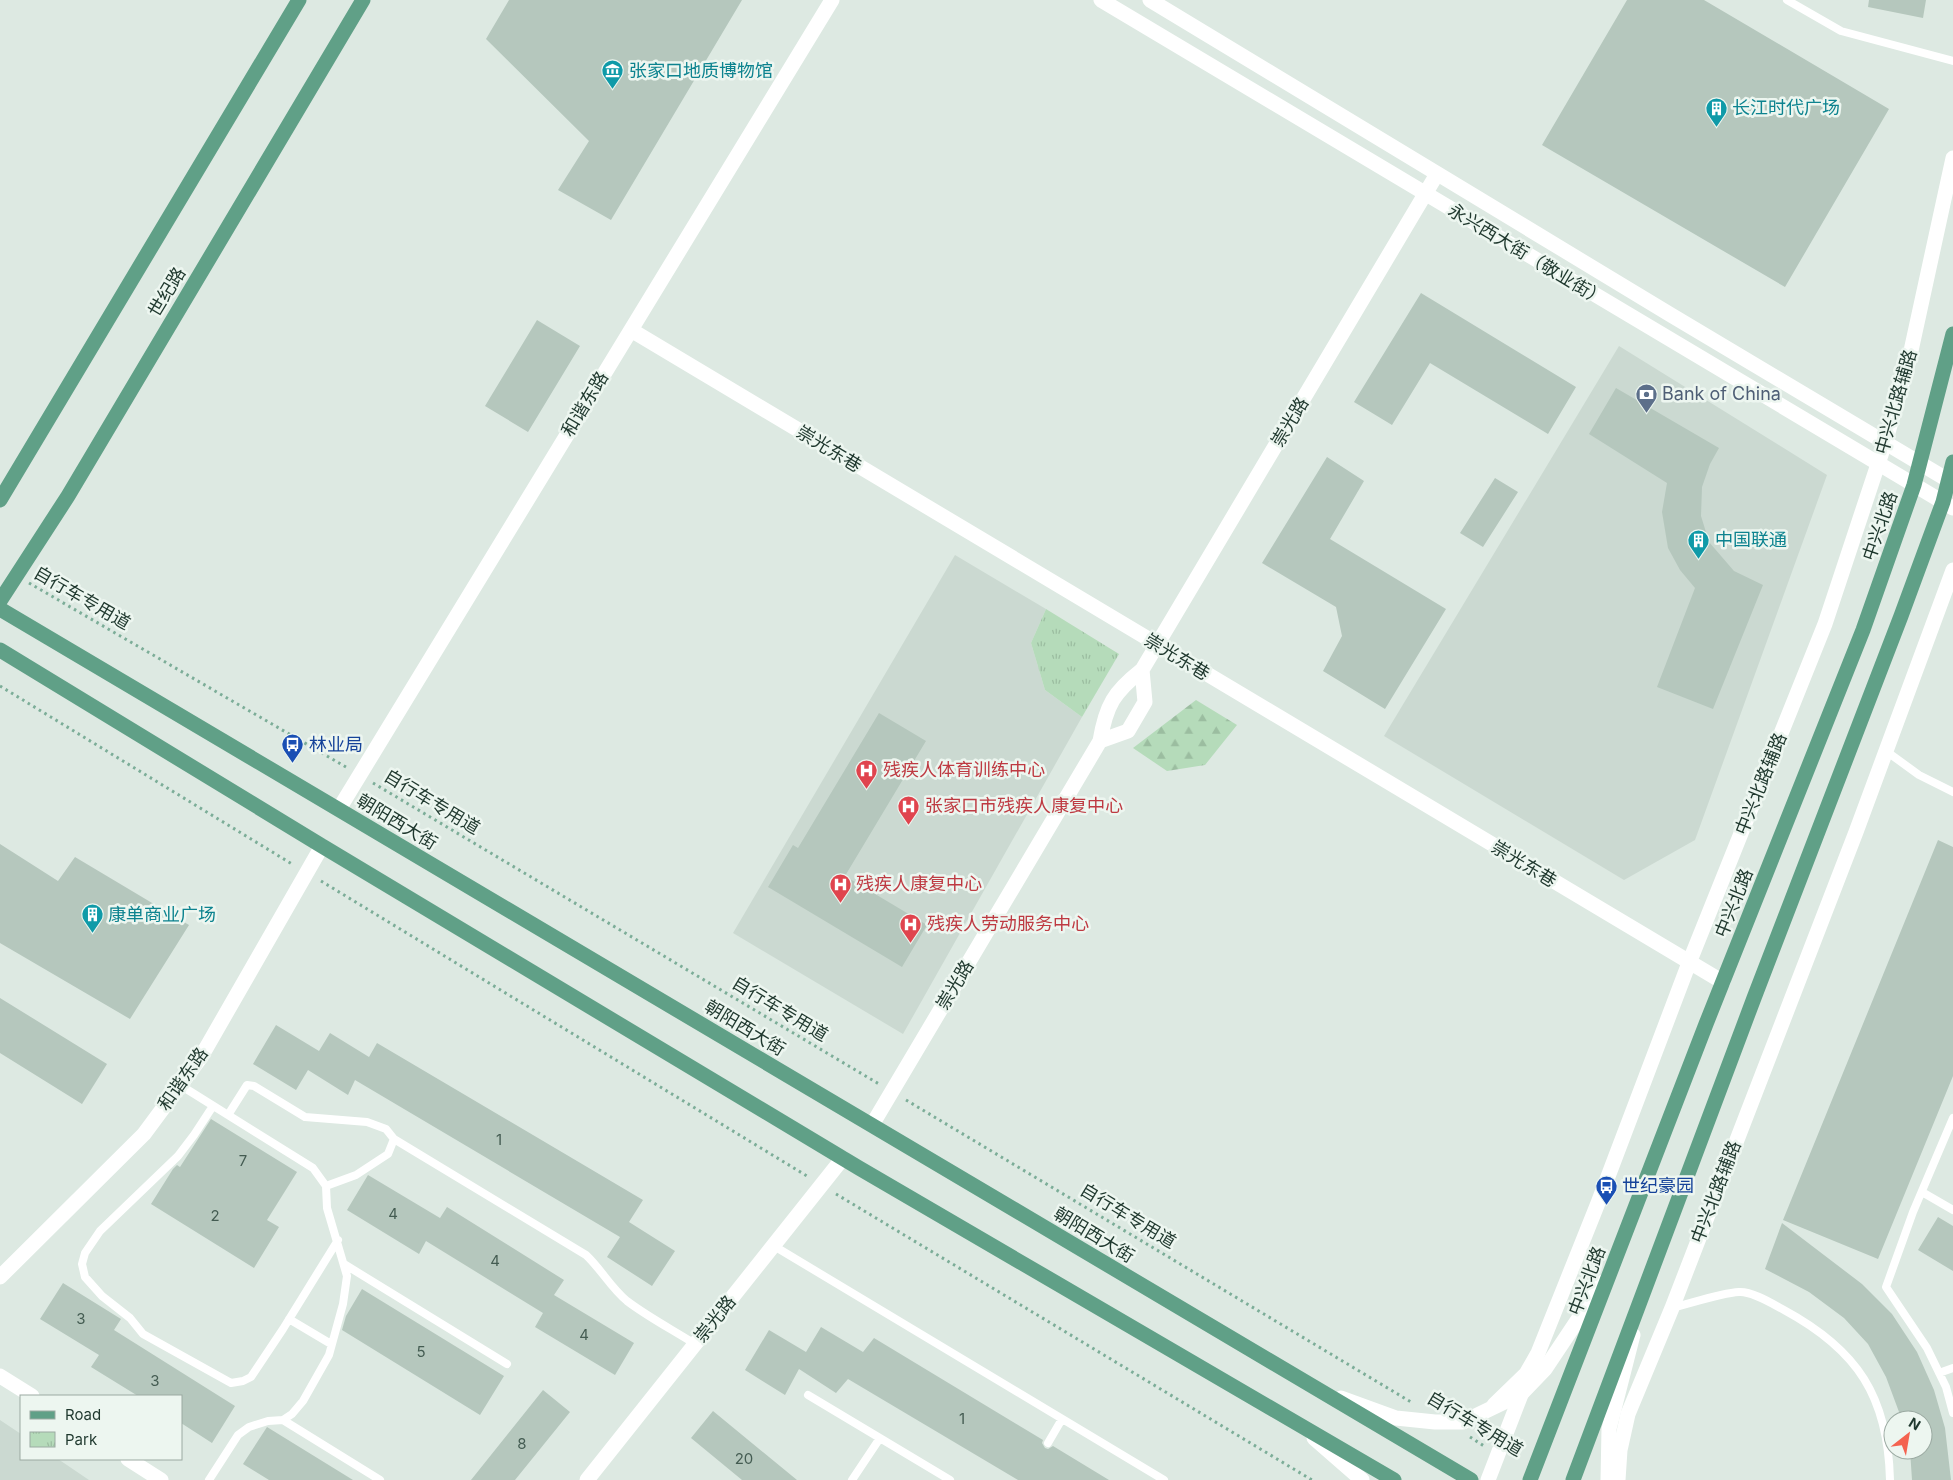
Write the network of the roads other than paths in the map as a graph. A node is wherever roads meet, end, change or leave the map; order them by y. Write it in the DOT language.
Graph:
graph roads {
  1 [pos="299,0"];
  2 [pos="363,0"];
  3 [pos="832,0"];
  4 [pos="1101,0"];
  5 [pos="1150,0"];
  6 [pos="1787,0"];
  7 [pos="1953,61"];
  8 [pos="1953,158"];
  9 [pos="1437,174"];
  10 [pos="1425,194"];
  11 [pos="631,330"];
  12 [pos="1953,334"];
  13 [pos="1886,443"];
  14 [pos="1953,462"];
  15 [pos="1879,464"];
  16 [pos="1920,464"];
  17 [pos="1950,482"];
  18 [pos="1914,485"];
  19 [pos="0,500"];
  20 [pos="1948,505"];
  21 [pos="1953,570"];
  22 [pos="0,601"];
  23 [pos="0,608"];
  24 [pos="1157,645"];
  25 [pos="0,650"];
  26 [pos="1142,670"];
  27 [pos="1100,741"];
  28 [pos="1886,751"];
  29 [pos="1953,792"];
  30 [pos="339,809"];
  31 [pos="322,846"];
  32 [pos="1689,962"];
  33 [pos="1723,982"];
  34 [pos="180,1085"];
  35 [pos="213,1106"];
  36 [pos="228,1115"];
  37 [pos="1953,1118"];
  38 [pos="872,1125"];
  39 [pos="394,1139"];
  40 [pos="843,1158"];
  41 [pos="326,1186"];
  42 [pos="1922,1192"];
  43 [pos="1953,1210"];
  44 [pos="338,1240"];
  45 [pos="774,1246"];
  46 [pos="344,1264"];
  47 [pos="1613,1266"];
  48 [pos="0,1277"];
  49 [pos="1647,1283"];
  50 [pos="1672,1308"];
  51 [pos="289,1319"];
  52 [pos="332,1344"];
  53 [pos="695,1344"];
  54 [pos="1538,1353"];
  55 [pos="507,1364"];
  56 [pos="1953,1368"];
  57 [pos="1939,1373"];
  58 [pos="0,1376"];
  59 [pos="1318,1390"];
  60 [pos="1521,1394"];
  61 [pos="30,1395"];
  62 [pos="808,1395"];
  63 [pos="1490,1409"];
  64 [pos="1953,1413"];
  65 [pos="1062,1419"];
  66 [pos="283,1420"];
  67 [pos="1293,1421"];
  68 [pos="880,1438"];
  69 [pos="1048,1443"];
  70 [pos="130,1460"];
  71 [pos="1609,1478"];
  72 [pos="160,1480"];
  73 [pos="209,1480"];
  74 [pos="380,1480"];
  75 [pos="588,1480"];
  76 [pos="852,1480"];
  77 [pos="950,1480"];
  78 [pos="1164,1480"];
  79 [pos="1362,1480"];
  80 [pos="1394,1480"];
  81 [pos="1471,1480"];
  82 [pos="1488,1480"];
  83 [pos="1530,1480"];
  84 [pos="1573,1480"];
  85 [pos="1890,1480"];
  1 -- 19 [label="main road, 世纪路"];
  2 -- 22 [label="main road, 世纪路"];
  3 -- 11 [label="street, 和谐东路"];
  4 -- 10 [label="street, 永兴西大街（敬业街）"];
  5 -- 9 [label="street, 永兴西大街（敬业街）"];
  6 -- 7 [label="lane"];
  8 -- 13 [label="street, 中兴北路辅路"];
  9 -- 10 [label="street, 崇光路"];
  9 -- 13 [label="street, 永兴西大街（敬业街）"];
  10 -- 15 [label="street, 永兴西大街（敬业街）"];
  10 -- 24 [label="street, 崇光路"];
  11 -- 24 [label="street, 崇光东巷"];
  11 -- 30 [label="street, 和谐东路"];
  12 -- 16 [label="main road, 中兴北路"];
  13 -- 15 [label="street, 中兴北路辅路"];
  13 -- 16 [label="street, 永兴西大街（敬业街）"];
  14 -- 17 [label="main road"];
  15 -- 18 [label="street, 永兴西大街（敬业街）"];
  15 -- 32 [label="street, 中兴北路辅路"];
  16 -- 17 [label="street, 永兴西大街（敬业街）"];
  16 -- 18 [label="main road, 中兴北路"];
  17 -- 20 [label="main road"];
  18 -- 20 [label="street, 永兴西大街（敬业街）"];
  18 -- 33 [label="main road, 中兴北路"];
  20 -- 49 [label="main road"];
  21 -- 28 [label="street, 中兴北路辅路"];
  23 -- 30 [label="main road, 朝阳西大街"];
  24 -- 26 [label="street, 崇光路"];
  24 -- 32 [label="street, 崇光东巷"];
  25 -- 31 [label="main road"];
  26 -- 27 [label="street, 崇光路"];
  26 -- 27 [label="street"];
  27 -- 38 [label="street, 崇光路"];
  28 -- 29 [label="lane"];
  28 -- 50 [label="street, 中兴北路辅路"];
  30 -- 38 [label="main road, 朝阳西大街"];
  31 -- 34 [label="street, 和谐东路"];
  31 -- 40 [label="main road"];
  32 -- 33 [label="street, 崇光东巷"];
  32 -- 54 [label="street, 中兴北路辅路"];
  33 -- 47 [label="main road, 中兴北路"];
  34 -- 35 [label="lane"];
  34 -- 48 [label="street, 和谐东路"];
  35 -- 36 [label="lane"];
  35 -- 51 [label="lane"];
  36 -- 39 [label="lane"];
  36 -- 41 [label="lane"];
  37 -- 42 [label="lane"];
  38 -- 59 [label="main road, 朝阳西大街"];
  39 -- 41 [label="lane"];
  39 -- 53 [label="lane"];
  40 -- 45 [label="street, 崇光路"];
  40 -- 67 [label="main road"];
  41 -- 44 [label="lane"];
  42 -- 43 [label="lane"];
  42 -- 57 [label="lane"];
  44 -- 46 [label="lane"];
  44 -- 51 [label="lane"];
  45 -- 53 [label="street, 崇光路"];
  45 -- 65 [label="lane"];
  46 -- 52 [label="lane"];
  46 -- 55 [label="lane"];
  47 -- 60 [label="street"];
  47 -- 83 [label="main road, 中兴北路"];
  49 -- 71 [label="street"];
  49 -- 84 [label="main road"];
  50 -- 71 [label="street, 中兴北路辅路"];
  50 -- 85 [label="lane"];
  51 -- 52 [label="lane"];
  52 -- 66 [label="lane"];
  53 -- 75 [label="street, 崇光路"];
  54 -- 60 [label="street"];
  54 -- 63 [label="street, 中兴北路辅路"];
  56 -- 57 [label="lane"];
  57 -- 64 [label="lane"];
  58 -- 61 [label="street"];
  59 -- 63 [label="street"];
  59 -- 81 [label="main road, 朝阳西大街"];
  60 -- 63 [label="street"];
  60 -- 82 [label="street"];
  62 -- 68 [label="lane"];
  65 -- 69 [label="lane"];
  65 -- 78 [label="lane"];
  66 -- 73 [label="lane"];
  66 -- 74 [label="lane"];
  67 -- 79 [label="street"];
  67 -- 80 [label="main road"];
  68 -- 76 [label="lane"];
  68 -- 77 [label="lane"];
  70 -- 72 [label="street"];
}
